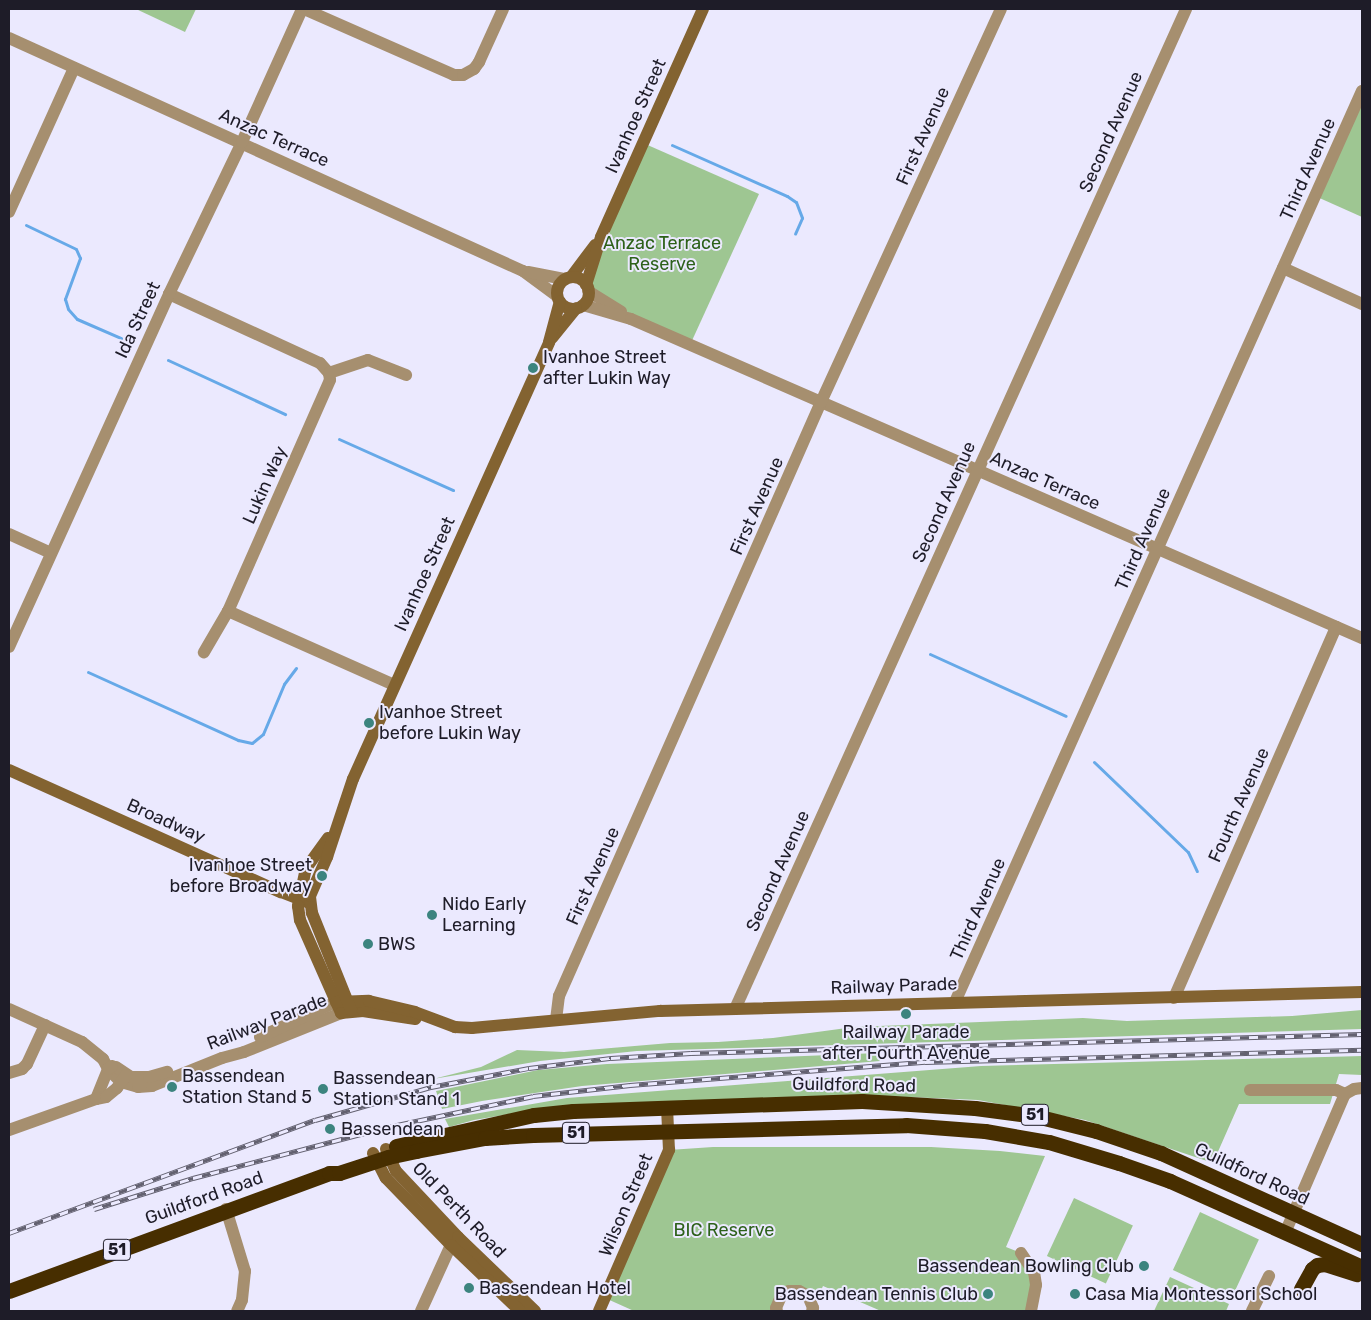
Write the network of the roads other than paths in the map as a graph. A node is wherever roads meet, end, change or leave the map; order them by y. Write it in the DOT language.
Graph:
graph roads {
  1 [pos="303,9"];
  2 [pos="503,9"];
  3 [pos="704,9"];
  4 [pos="1001,9"];
  5 [pos="1186,9"];
  6 [pos="9,38"];
  7 [pos="74,68"];
  8 [pos="1362,91"];
  9 [pos="242,142"];
  10 [pos="9,212"];
  11 [pos="601,237"];
  12 [pos="1283,268"];
  13 [pos="523,272"];
  14 [pos="568,278"];
  15 [pos="587,288"];
  16 [pos="169,294"];
  17 [pos="559,298"];
  18 [pos="1362,304"];
  19 [pos="580,307"];
  20 [pos="631,319"];
  21 [pos="549,342"];
  22 [pos="329,373"];
  23 [pos="406,375"];
  24 [pos="821,402"];
  25 [pos="978,470"];
  26 [pos="9,534"];
  27 [pos="1158,549"];
  28 [pos="51,553"];
  29 [pos="228,611"];
  30 [pos="1336,627"];
  31 [pos="1362,638"];
  32 [pos="9,647"];
  33 [pos="204,652"];
  34 [pos="394,685"];
  35 [pos="9,770"];
  36 [pos="304,901"];
  37 [pos="1362,992"];
  38 [pos="1174,998"];
  39 [pos="955,1002"];
  40 [pos="344,1006"];
  41 [pos="9,1009"];
  42 [pos="735,1009"];
  43 [pos="556,1020"];
  44 [pos="45,1025"];
  45 [pos="108,1064"];
  46 [pos="9,1073"];
  47 [pos="123,1078"];
  48 [pos="1362,1088"];
  49 [pos="1250,1090"];
  50 [pos="1345,1094"];
  51 [pos="96,1099"];
  52 [pos="668,1108"];
  53 [pos="9,1130"];
  54 [pos="668,1130"];
  55 [pos="381,1155"];
  56 [pos="226,1209"];
  57 [pos="1293,1214"];
  58 [pos="1285,1233"];
  59 [pos="455,1241"];
  60 [pos="1362,1244"];
  61 [pos="1020,1253"];
  62 [pos="1362,1267"];
  63 [pos="1269,1276"];
  64 [pos="1362,1277"];
  65 [pos="1301,1290"];
  66 [pos="9,1291"];
  67 [pos="237,1311"];
  68 [pos="421,1311"];
  69 [pos="520,1311"];
  70 [pos="535,1311"];
  71 [pos="599,1311"];
  72 [pos="777,1311"];
  73 [pos="812,1311"];
  74 [pos="1031,1311"];
  75 [pos="1252,1311"];
  1 -- 2 [label="street"];
  1 -- 9 [label="street, Ida Street"];
  3 -- 11 [label="street, Ivanhoe Street"];
  4 -- 24 [label="street, First Avenue"];
  5 -- 25 [label="street, Second Avenue"];
  6 -- 7 [label="street, Anzac Terrace"];
  7 -- 9 [label="street, Anzac Terrace"];
  7 -- 10 [label="street"];
  8 -- 12 [label="street, Third Avenue"];
  9 -- 13 [label="street, Anzac Terrace"];
  9 -- 16 [label="street, Ida Street"];
  11 -- 14 [label="street, Ivanhoe Street"];
  11 -- 15 [label="street, Ivanhoe Street"];
  12 -- 18 [label="street"];
  12 -- 27 [label="street, Third Avenue"];
  13 -- 14 [label="street, Anzac Terrace"];
  13 -- 17 [label="street, Anzac Terrace"];
  14 -- 15 [label="street"];
  14 -- 17 [label="street"];
  15 -- 19 [label="street"];
  15 -- 20 [label="street, Anzac Terrace"];
  16 -- 22 [label="street"];
  16 -- 28 [label="street, Ida Street"];
  17 -- 19 [label="street"];
  17 -- 21 [label="street, Ivanhoe Street"];
  19 -- 20 [label="street, Anzac Terrace"];
  19 -- 21 [label="street, Ivanhoe Street"];
  20 -- 24 [label="street, Anzac Terrace"];
  21 -- 34 [label="street, Ivanhoe Street"];
  22 -- 23 [label="street"];
  22 -- 29 [label="street, Lukin Way"];
  24 -- 25 [label="street, Anzac Terrace"];
  24 -- 43 [label="street, First Avenue"];
  25 -- 27 [label="street, Anzac Terrace"];
  25 -- 42 [label="street, Second Avenue"];
  26 -- 28 [label="street"];
  27 -- 30 [label="street, Anzac Terrace"];
  27 -- 39 [label="street, Third Avenue"];
  28 -- 32 [label="street, Ida Street"];
  29 -- 33 [label="street, Lukin Way"];
  29 -- 34 [label="street"];
  30 -- 31 [label="street, Anzac Terrace"];
  30 -- 38 [label="street, Fourth Avenue"];
  34 -- 36 [label="street, Ivanhoe Street"];
  35 -- 36 [label="street, Broadway"];
  36 -- 40 [label="street, Ivanhoe Street"];
  37 -- 38 [label="street, Railway Parade"];
  38 -- 39 [label="street, Railway Parade"];
  39 -- 42 [label="street, Railway Parade"];
  40 -- 43 [label="street, Railway Parade"];
  40 -- 47 [label="street, Railway Parade"];
  41 -- 44 [label="street"];
  42 -- 43 [label="street, Railway Parade"];
  44 -- 45 [label="street"];
  44 -- 46 [label="street"];
  45 -- 47 [label="street"];
  45 -- 51 [label="street"];
  47 -- 51 [label="street"];
  48 -- 50 [label="street"];
  49 -- 50 [label="street"];
  50 -- 57 [label="street"];
  51 -- 53 [label="street"];
  52 -- 54 [label="street, Wilson Street"];
  52 -- 55 [label="highway, Guildford Road / 51"];
  52 -- 57 [label="highway, Guildford Road / 51"];
  54 -- 55 [label="highway, Guildford Road / 51"];
  54 -- 58 [label="highway, Guildford Road / 51"];
  54 -- 71 [label="street, Wilson Street"];
  55 -- 56 [label="highway, Guildford Road / 51"];
  55 -- 59 [label="street, Old Perth Road"];
  56 -- 66 [label="highway, Guildford Road / 51"];
  56 -- 67 [label="street"];
  57 -- 58 [label="street"];
  57 -- 60 [label="highway, Guildford Road / 51"];
  58 -- 62 [label="highway, Guildford Road / 51"];
  59 -- 68 [label="street"];
  59 -- 69 [label="street, Old Perth Road"];
  59 -- 70 [label="street, Old Perth Road"];
  61 -- 74 [label="street"];
  63 -- 75 [label="street"];
  64 -- 65 [label="highway"];
  72 -- 73 [label="street"];
}
